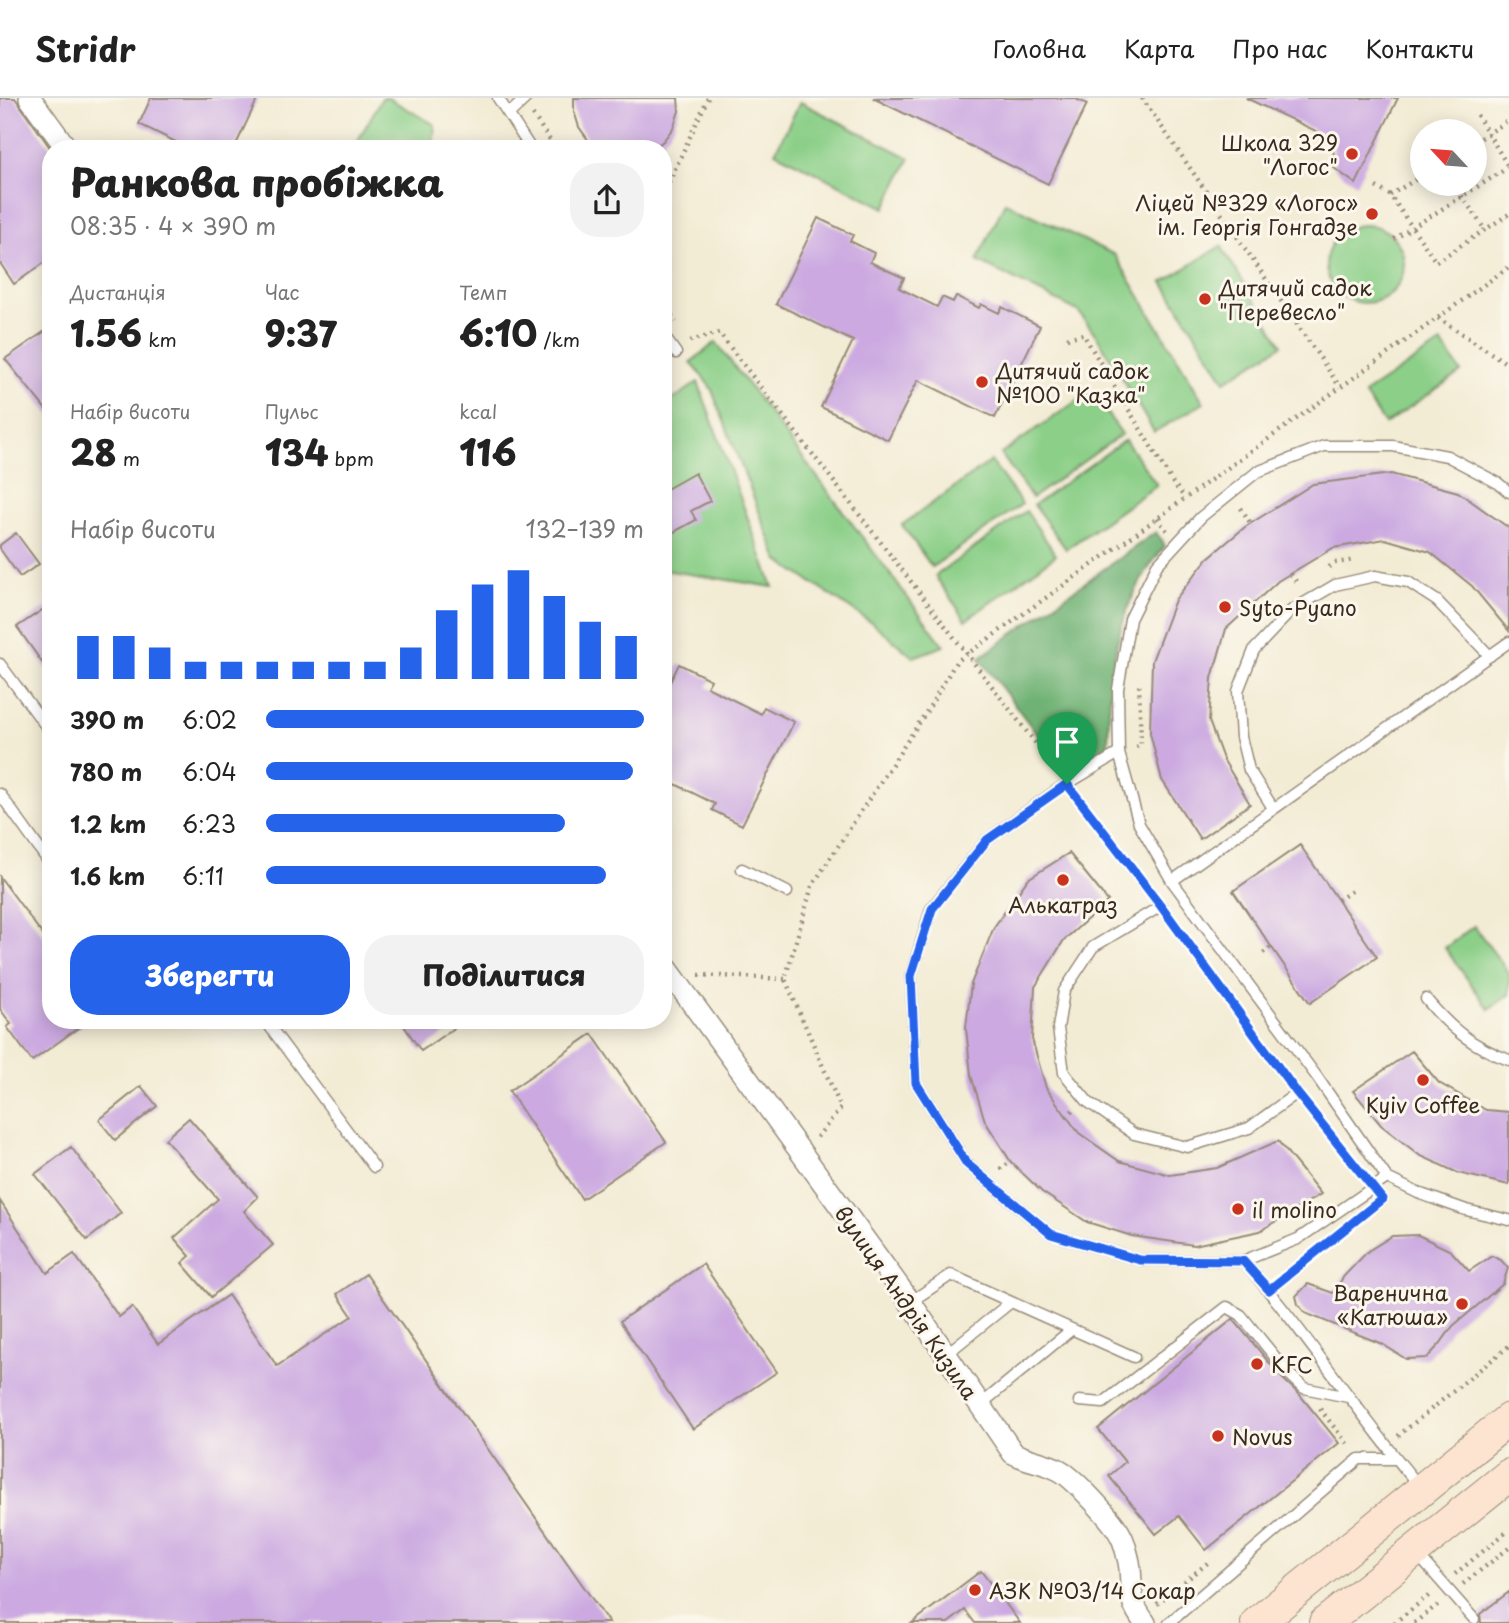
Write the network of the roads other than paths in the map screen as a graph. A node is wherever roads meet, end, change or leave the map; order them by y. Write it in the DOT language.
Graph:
graph roads {
  1 [pos="30,98"];
  2 [pos="498,98"];
  3 [pos="525,99"];
  4 [pos="509,114"];
  5 [pos="60,140"];
  6 [pos="525,140"];
  7 [pos="672,346"];
  8 [pos="677,352"];
  9 [pos="1509,492"];
  10 [pos="1509,642"];
  11 [pos="1490,656"];
  12 [pos="0,664"];
  13 [pos="42,721"];
  14 [pos="1119,753"];
  15 [pos="0,794"];
  16 [pos="1273,808"];
  17 [pos="42,852"];
  18 [pos="742,869"];
  19 [pos="1172,881"];
  20 [pos="787,892"];
  21 [pos="1161,906"];
  22 [pos="672,975"];
  23 [pos="1426,999"];
  24 [pos="272,1029"];
  25 [pos="1509,1060"];
  26 [pos="1297,1093"];
  27 [pos="374,1167"];
  28 [pos="1387,1178"];
  29 [pos="1509,1220"];
  30 [pos="1243,1261"];
  31 [pos="910,1302"];
  32 [pos="1011,1302"];
  33 [pos="1071,1330"];
  34 [pos="945,1355"];
  35 [pos="1134,1357"];
  36 [pos="1348,1397"];
  37 [pos="1079,1401"];
  38 [pos="979,1406"];
  39 [pos="1509,1419"];
  40 [pos="1396,1459"];
  41 [pos="1509,1475"];
  42 [pos="1422,1489"];
  43 [pos="1414,1550"];
  44 [pos="1474,1619"];
  45 [pos="1145,1623"];
  46 [pos="1169,1623"];
  47 [pos="1257,1623"];
  48 [pos="1325,1623"];
  1 -- 5 [label="street"];
  2 -- 4 [label="lane"];
  3 -- 4 [label="lane"];
  4 -- 6 [label="lane"];
  7 -- 8 [label="lane"];
  9 -- 14 [label="lane"];
  10 -- 11 [label="lane"];
  11 -- 16 [label="lane"];
  11 -- 16 [label="lane"];
  12 -- 13 [label="lane"];
  14 -- 19 [label="lane"];
  14 -- 30 [label="lane"];
  15 -- 17 [label="lane"];
  16 -- 19 [label="lane"];
  18 -- 20 [label="lane"];
  19 -- 28 [label="lane"];
  21 -- 26 [label="lane"];
  22 -- 31 [label="street, вулиця Андрія Кизила"];
  23 -- 25 [label="lane"];
  24 -- 27 [label="lane"];
  28 -- 29 [label="lane"];
  28 -- 30 [label="lane"];
  30 -- 36 [label="lane"];
  31 -- 32 [label="lane"];
  31 -- 34 [label="street, вулиця Андрія Кизила"];
  32 -- 33 [label="lane"];
  32 -- 34 [label="lane"];
  33 -- 35 [label="lane"];
  33 -- 38 [label="lane"];
  34 -- 38 [label="street, вулиця Андрія Кизила"];
  36 -- 37 [label="lane"];
  36 -- 40 [label="lane"];
  38 -- 45 [label="street, вулиця Андрія Кизила"];
  39 -- 42 [label="main road"];
  40 -- 42 [label="lane"];
  40 -- 46 [label="lane"];
  41 -- 43 [label="main road"];
  42 -- 47 [label="main road"];
  43 -- 44 [label="lane"];
  43 -- 48 [label="main road"];
}
